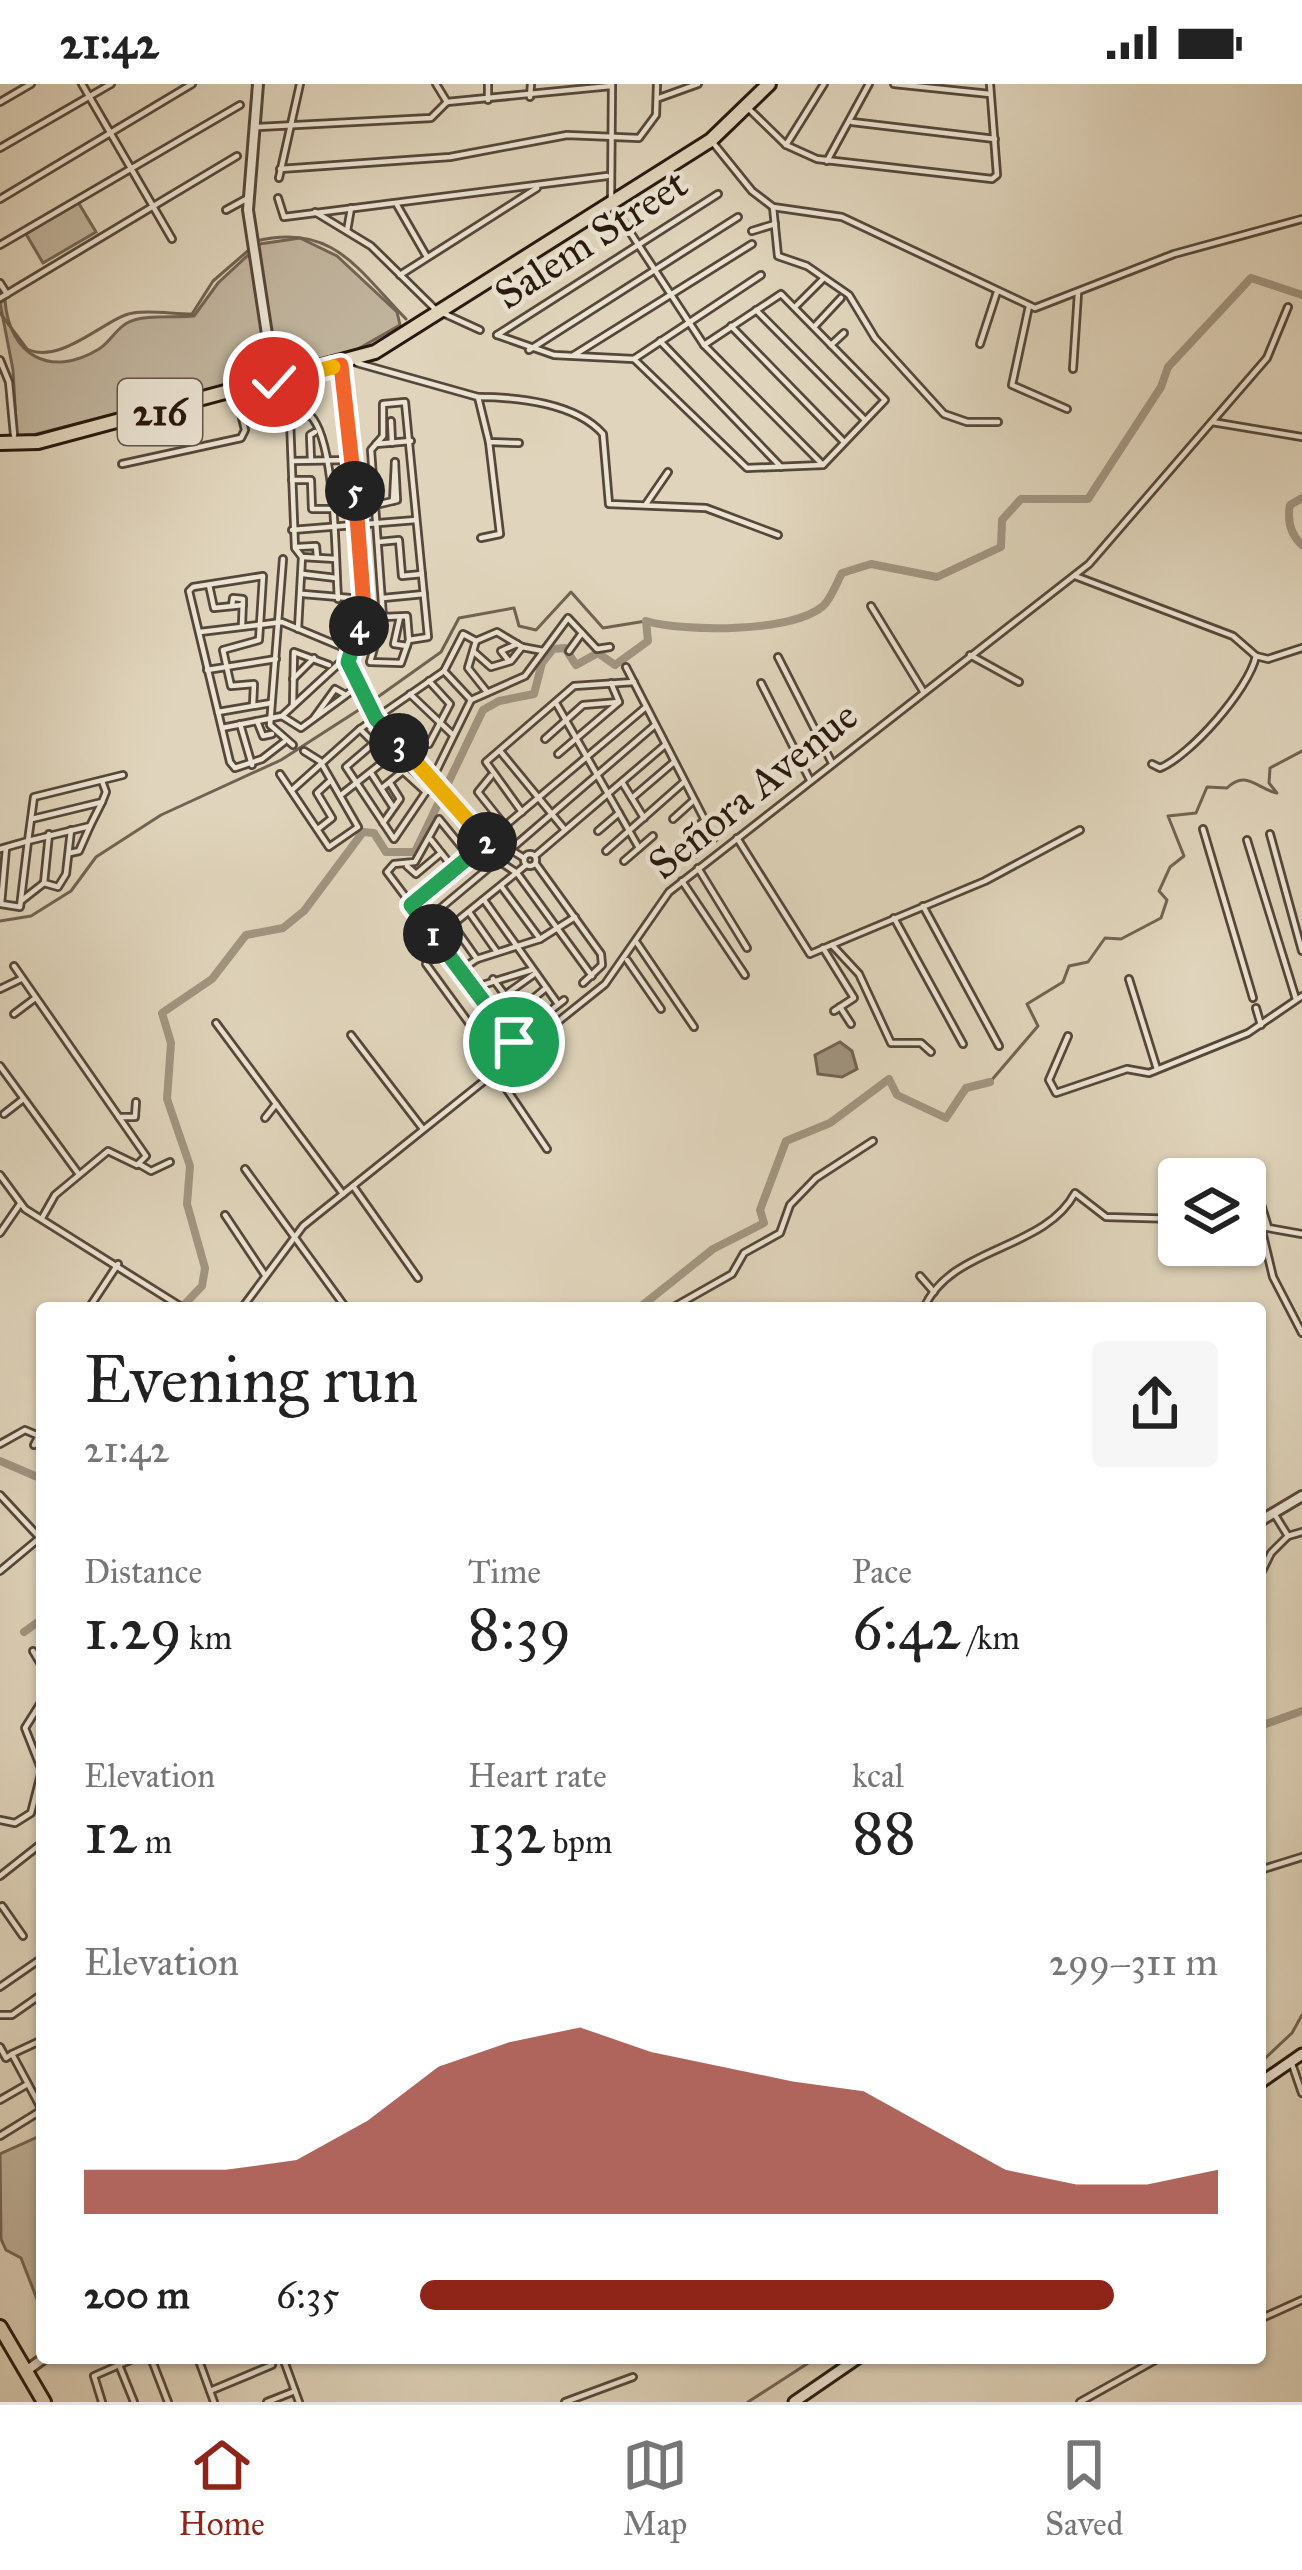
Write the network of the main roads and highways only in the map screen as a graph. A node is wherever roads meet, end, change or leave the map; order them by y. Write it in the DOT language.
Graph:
graph roads {
  1 [pos="769,84"];
  2 [pos="9,441"];
  3 [pos="1302,2054"];
  4 [pos="1266,2079"];
  5 [pos="0,2327"];
  6 [pos="849,2364"];
  7 [pos="44,2402"];
  8 [pos="794,2402"];
  1 -- 2 [label="main road, 216"];
  3 -- 4 [label="main road"];
  5 -- 7 [label="main road"];
  6 -- 8 [label="main road"];
}
